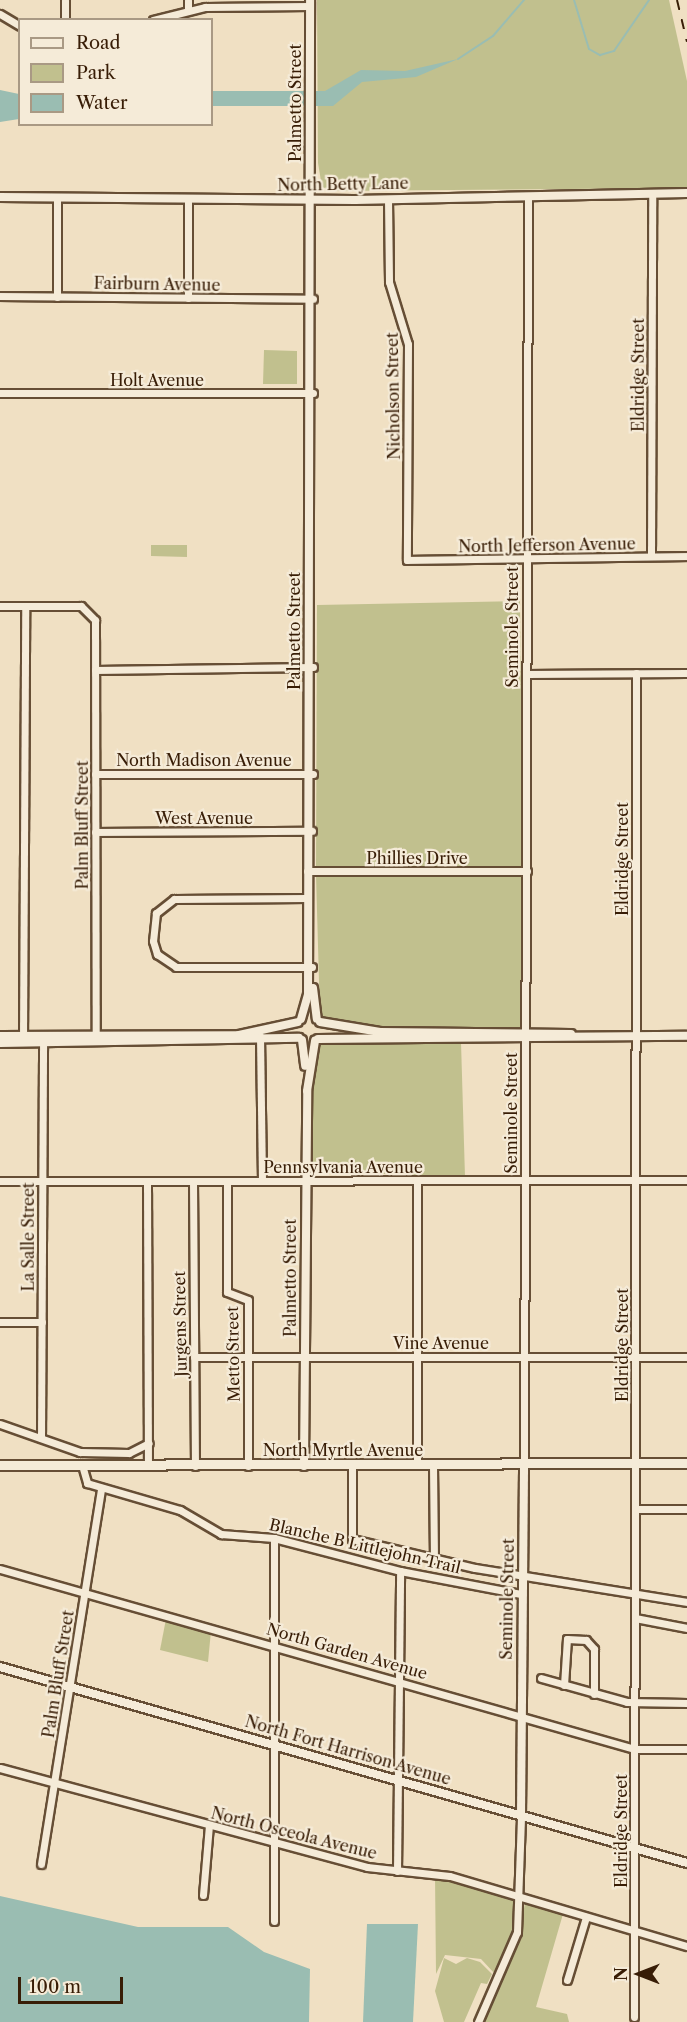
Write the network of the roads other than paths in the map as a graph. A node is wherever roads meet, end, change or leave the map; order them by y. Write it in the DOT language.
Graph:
graph roads {
  1 [pos="65,0"];
  2 [pos="188,0"];
  3 [pos="310,3"];
  4 [pos="188,10"];
  5 [pos="0,14"];
  6 [pos="65,18"];
  7 [pos="160,18"];
  8 [pos="18,25"];
  9 [pos="652,193"];
  10 [pos="687,193"];
  11 [pos="528,196"];
  12 [pos="0,197"];
  13 [pos="57,198"];
  14 [pos="388,199"];
  15 [pos="189,200"];
  16 [pos="311,200"];
  17 [pos="0,296"];
  18 [pos="57,297"];
  19 [pos="188,298"];
  20 [pos="311,299"];
  21 [pos="0,393"];
  22 [pos="311,394"];
  23 [pos="651,556"];
  24 [pos="687,556"];
  25 [pos="528,559"];
  26 [pos="407,560"];
  27 [pos="0,606"];
  28 [pos="25,606"];
  29 [pos="311,667"];
  30 [pos="95,670"];
  31 [pos="636,673"];
  32 [pos="687,673"];
  33 [pos="527,674"];
  34 [pos="95,774"];
  35 [pos="310,774"];
  36 [pos="310,831"];
  37 [pos="95,832"];
  38 [pos="310,871"];
  39 [pos="527,871"];
  40 [pos="307,898"];
  41 [pos="310,966"];
  42 [pos="300,1020"];
  43 [pos="318,1021"];
  44 [pos="526,1035"];
  45 [pos="0,1036"];
  46 [pos="260,1036"];
  47 [pos="635,1036"];
  48 [pos="687,1036"];
  49 [pos="43,1039"];
  50 [pos="96,1039"];
  51 [pos="300,1039"];
  52 [pos="23,1040"];
  53 [pos="317,1040"];
  54 [pos="0,1042"];
  55 [pos="307,1091"];
  56 [pos="262,1180"];
  57 [pos="417,1180"];
  58 [pos="526,1180"];
  59 [pos="636,1180"];
  60 [pos="687,1180"];
  61 [pos="0,1181"];
  62 [pos="42,1181"];
  63 [pos="193,1181"];
  64 [pos="227,1181"];
  65 [pos="306,1181"];
  66 [pos="147,1182"];
  67 [pos="0,1322"];
  68 [pos="42,1322"];
  69 [pos="194,1357"];
  70 [pos="248,1357"];
  71 [pos="305,1357"];
  72 [pos="416,1357"];
  73 [pos="526,1357"];
  74 [pos="636,1357"];
  75 [pos="687,1357"];
  76 [pos="0,1424"];
  77 [pos="41,1438"];
  78 [pos="149,1443"];
  79 [pos="687,1463"];
  80 [pos="524,1464"];
  81 [pos="635,1464"];
  82 [pos="0,1465"];
  83 [pos="82,1465"];
  84 [pos="148,1465"];
  85 [pos="352,1465"];
  86 [pos="417,1465"];
  87 [pos="433,1465"];
  88 [pos="195,1466"];
  89 [pos="248,1466"];
  90 [pos="304,1466"];
  91 [pos="101,1488"];
  92 [pos="636,1509"];
  93 [pos="687,1509"];
  94 [pos="274,1538"];
  95 [pos="434,1559"];
  96 [pos="0,1569"];
  97 [pos="400,1571"];
  98 [pos="522,1575"];
  99 [pos="84,1593"];
  100 [pos="635,1593"];
  101 [pos="522,1594"];
  102 [pos="687,1602"];
  103 [pos="635,1617"];
  104 [pos="687,1628"];
  105 [pos="274,1645"];
  106 [pos="0,1666"];
  107 [pos="541,1678"];
  108 [pos="399,1679"];
  109 [pos="564,1685"];
  110 [pos="69,1686"];
  111 [pos="594,1694"];
  112 [pos="635,1703"];
  113 [pos="687,1703"];
  114 [pos="520,1716"];
  115 [pos="275,1745"];
  116 [pos="635,1749"];
  117 [pos="687,1749"];
  118 [pos="0,1768"];
  119 [pos="398,1780"];
  120 [pos="54,1783"];
  121 [pos="521,1815"];
  122 [pos="209,1825"];
  123 [pos="274,1844"];
  124 [pos="635,1848"];
  125 [pos="687,1863"];
  126 [pos="41,1864"];
  127 [pos="397,1870"];
  128 [pos="202,1895"];
  129 [pos="522,1898"];
  130 [pos="586,1917"];
  131 [pos="274,1921"];
  132 [pos="634,1931"];
  133 [pos="687,1946"];
  134 [pos="567,1980"];
  135 [pos="634,2018"];
  136 [pos="478,2022"];
  1 -- 6 [label="street"];
  2 -- 4 [label="street"];
  3 -- 4 [label="street"];
  3 -- 16 [label="street, Palmetto Street"];
  4 -- 7 [label="street"];
  5 -- 8 [label="street"];
  9 -- 10 [label="street, North Betty Lane"];
  9 -- 11 [label="street, North Betty Lane"];
  9 -- 23 [label="street, Eldridge Street"];
  11 -- 14 [label="street, North Betty Lane"];
  11 -- 25 [label="street, Seminole Street"];
  12 -- 13 [label="street, North Betty Lane"];
  13 -- 15 [label="street, North Betty Lane"];
  13 -- 18 [label="street"];
  14 -- 16 [label="street, North Betty Lane"];
  14 -- 26 [label="street, Nicholson Street"];
  15 -- 16 [label="street, North Betty Lane"];
  15 -- 19 [label="street"];
  16 -- 20 [label="street, Palmetto Street"];
  17 -- 18 [label="street, Fairburn Avenue"];
  18 -- 19 [label="street, Fairburn Avenue"];
  19 -- 20 [label="street, Fairburn Avenue"];
  20 -- 22 [label="street, Palmetto Street"];
  21 -- 22 [label="street, Holt Avenue"];
  22 -- 29 [label="street, Palmetto Street"];
  23 -- 24 [label="street, North Jefferson Avenue"];
  23 -- 25 [label="street, North Jefferson Avenue"];
  25 -- 26 [label="street, North Jefferson Avenue"];
  25 -- 33 [label="street, Seminole Street"];
  27 -- 28 [label="street"];
  28 -- 30 [label="street, Palm Bluff Street"];
  28 -- 52 [label="street"];
  29 -- 30 [label="street"];
  29 -- 35 [label="street, Palmetto Street"];
  30 -- 34 [label="street, Palm Bluff Street"];
  31 -- 32 [label="street"];
  31 -- 33 [label="street"];
  31 -- 47 [label="street, Eldridge Street"];
  33 -- 39 [label="street, Seminole Street"];
  34 -- 35 [label="street, North Madison Avenue"];
  34 -- 37 [label="street, Palm Bluff Street"];
  35 -- 36 [label="street, Palmetto Street"];
  36 -- 37 [label="street, West Avenue"];
  36 -- 38 [label="street, Palmetto Street"];
  37 -- 50 [label="street, Palm Bluff Street"];
  38 -- 39 [label="street, Phillies Drive"];
  38 -- 40 [label="street, Palmetto Street"];
  38 -- 41 [label="street, Palmetto Street"];
  39 -- 44 [label="street, Seminole Street"];
  40 -- 41 [label="street, Palmetto Street"];
  40 -- 41 [label="street"];
  41 -- 42 [label="street, Palmetto Street"];
  41 -- 43 [label="street, Palmetto Street"];
  42 -- 43 [label="street"];
  42 -- 46 [label="street"];
  42 -- 51 [label="street, Palmetto Street"];
  43 -- 44 [label="street"];
  43 -- 53 [label="street, Palmetto Street"];
  44 -- 47 [label="street"];
  44 -- 53 [label="street"];
  44 -- 58 [label="street, Seminole Street"];
  45 -- 52 [label="street"];
  46 -- 50 [label="street"];
  46 -- 51 [label="street"];
  46 -- 56 [label="street"];
  47 -- 48 [label="street"];
  47 -- 59 [label="street, Eldridge Street"];
  49 -- 50 [label="street"];
  49 -- 52 [label="street"];
  49 -- 62 [label="street, La Salle Street"];
  51 -- 53 [label="street"];
  51 -- 55 [label="street, Palmetto Street"];
  52 -- 54 [label="street"];
  53 -- 55 [label="street, Palmetto Street"];
  55 -- 65 [label="street, Palmetto Street"];
  56 -- 64 [label="street, Pennsylvania Avenue"];
  56 -- 65 [label="street, Pennsylvania Avenue"];
  57 -- 58 [label="street, Pennsylvania Avenue"];
  57 -- 65 [label="street, Pennsylvania Avenue"];
  57 -- 72 [label="street"];
  58 -- 59 [label="street, Pennsylvania Avenue"];
  58 -- 73 [label="street, Seminole Street"];
  59 -- 60 [label="street, Pennsylvania Avenue"];
  59 -- 74 [label="street, Eldridge Street"];
  61 -- 62 [label="street, Pennsylvania Avenue"];
  62 -- 66 [label="street, Pennsylvania Avenue"];
  62 -- 68 [label="street, La Salle Street"];
  63 -- 64 [label="street, Pennsylvania Avenue"];
  63 -- 66 [label="street, Pennsylvania Avenue"];
  63 -- 69 [label="street, Jurgens Street"];
  64 -- 70 [label="street, Metto Street"];
  65 -- 71 [label="street, Palmetto Street"];
  66 -- 78 [label="street"];
  67 -- 68 [label="street"];
  68 -- 77 [label="street, La Salle Street"];
  69 -- 70 [label="street, Vine Avenue"];
  69 -- 88 [label="street, Jurgens Street"];
  70 -- 71 [label="street, Vine Avenue"];
  70 -- 89 [label="street, Metto Street"];
  71 -- 72 [label="street, Vine Avenue"];
  71 -- 90 [label="street, Palmetto Street"];
  72 -- 73 [label="street, Vine Avenue"];
  72 -- 86 [label="street"];
  73 -- 74 [label="street, Vine Avenue"];
  73 -- 80 [label="street, Seminole Street"];
  74 -- 75 [label="street, Vine Avenue"];
  74 -- 81 [label="street, Eldridge Street"];
  76 -- 77 [label="street"];
  77 -- 78 [label="street"];
  78 -- 84 [label="street"];
  79 -- 81 [label="main road, North Myrtle Avenue"];
  80 -- 81 [label="main road, North Myrtle Avenue"];
  80 -- 87 [label="main road, North Myrtle Avenue"];
  80 -- 98 [label="street, Seminole Street"];
  81 -- 92 [label="street, Eldridge Street"];
  82 -- 83 [label="main road, North Myrtle Avenue"];
  83 -- 84 [label="main road, North Myrtle Avenue"];
  83 -- 91 [label="street, Blanche B Littlejohn Trail"];
  84 -- 88 [label="main road, North Myrtle Avenue"];
  85 -- 86 [label="main road, North Myrtle Avenue"];
  85 -- 90 [label="main road, North Myrtle Avenue"];
  85 -- 95 [label="street, Blanche B Littlejohn Trail"];
  86 -- 87 [label="main road, North Myrtle Avenue"];
  87 -- 95 [label="street"];
  88 -- 89 [label="main road, North Myrtle Avenue"];
  89 -- 90 [label="main road, North Myrtle Avenue"];
  91 -- 94 [label="street, Blanche B Littlejohn Trail"];
  91 -- 99 [label="street, Palm Bluff Street"];
  92 -- 93 [label="street"];
  92 -- 100 [label="street, Eldridge Street"];
  94 -- 97 [label="street, Blanche B Littlejohn Trail"];
  94 -- 105 [label="street"];
  95 -- 98 [label="street, Blanche B Littlejohn Trail"];
  96 -- 99 [label="street, North Garden Avenue"];
  97 -- 101 [label="street, Blanche B Littlejohn Trail"];
  97 -- 108 [label="street"];
  98 -- 100 [label="street, Blanche B Littlejohn Trail"];
  98 -- 101 [label="street, Seminole Street"];
  99 -- 105 [label="street, North Garden Avenue"];
  99 -- 110 [label="street, Palm Bluff Street"];
  100 -- 102 [label="street, Blanche B Littlejohn Trail"];
  100 -- 103 [label="street, Eldridge Street"];
  101 -- 114 [label="street, Seminole Street"];
  103 -- 104 [label="street"];
  103 -- 112 [label="street, Eldridge Street"];
  105 -- 108 [label="street, North Garden Avenue"];
  105 -- 115 [label="street"];
  106 -- 110 [label="street, North Fort Harrison Avenue"];
  107 -- 109 [label="street"];
  108 -- 114 [label="street, North Garden Avenue"];
  108 -- 119 [label="street"];
  109 -- 111 [label="street"];
  109 -- 111 [label="street"];
  110 -- 115 [label="street, North Fort Harrison Avenue"];
  110 -- 120 [label="street, Palm Bluff Street"];
  111 -- 112 [label="street"];
  112 -- 113 [label="street"];
  112 -- 116 [label="street, Eldridge Street"];
  114 -- 116 [label="street, North Garden Avenue"];
  114 -- 121 [label="street, Seminole Street"];
  115 -- 119 [label="street, North Fort Harrison Avenue"];
  115 -- 123 [label="street"];
  116 -- 117 [label="street, North Garden Avenue"];
  116 -- 124 [label="street, Eldridge Street"];
  118 -- 120 [label="street, North Osceola Avenue"];
  119 -- 121 [label="street, North Fort Harrison Avenue"];
  119 -- 127 [label="street"];
  120 -- 122 [label="street, North Osceola Avenue"];
  120 -- 126 [label="street, Palm Bluff Street"];
  121 -- 124 [label="street, North Fort Harrison Avenue"];
  121 -- 129 [label="street, Seminole Street"];
  122 -- 123 [label="street, North Osceola Avenue"];
  122 -- 128 [label="street"];
  123 -- 127 [label="street, North Osceola Avenue"];
  123 -- 131 [label="street"];
  124 -- 125 [label="street, North Fort Harrison Avenue"];
  124 -- 132 [label="street, Eldridge Street"];
  127 -- 129 [label="street, North Osceola Avenue"];
  129 -- 130 [label="street, North Osceola Avenue"];
  129 -- 136 [label="street, Seminole Street"];
  130 -- 132 [label="street, North Osceola Avenue"];
  130 -- 134 [label="street"];
  132 -- 133 [label="street, North Osceola Avenue"];
  132 -- 135 [label="street, Eldridge Street"];
}
